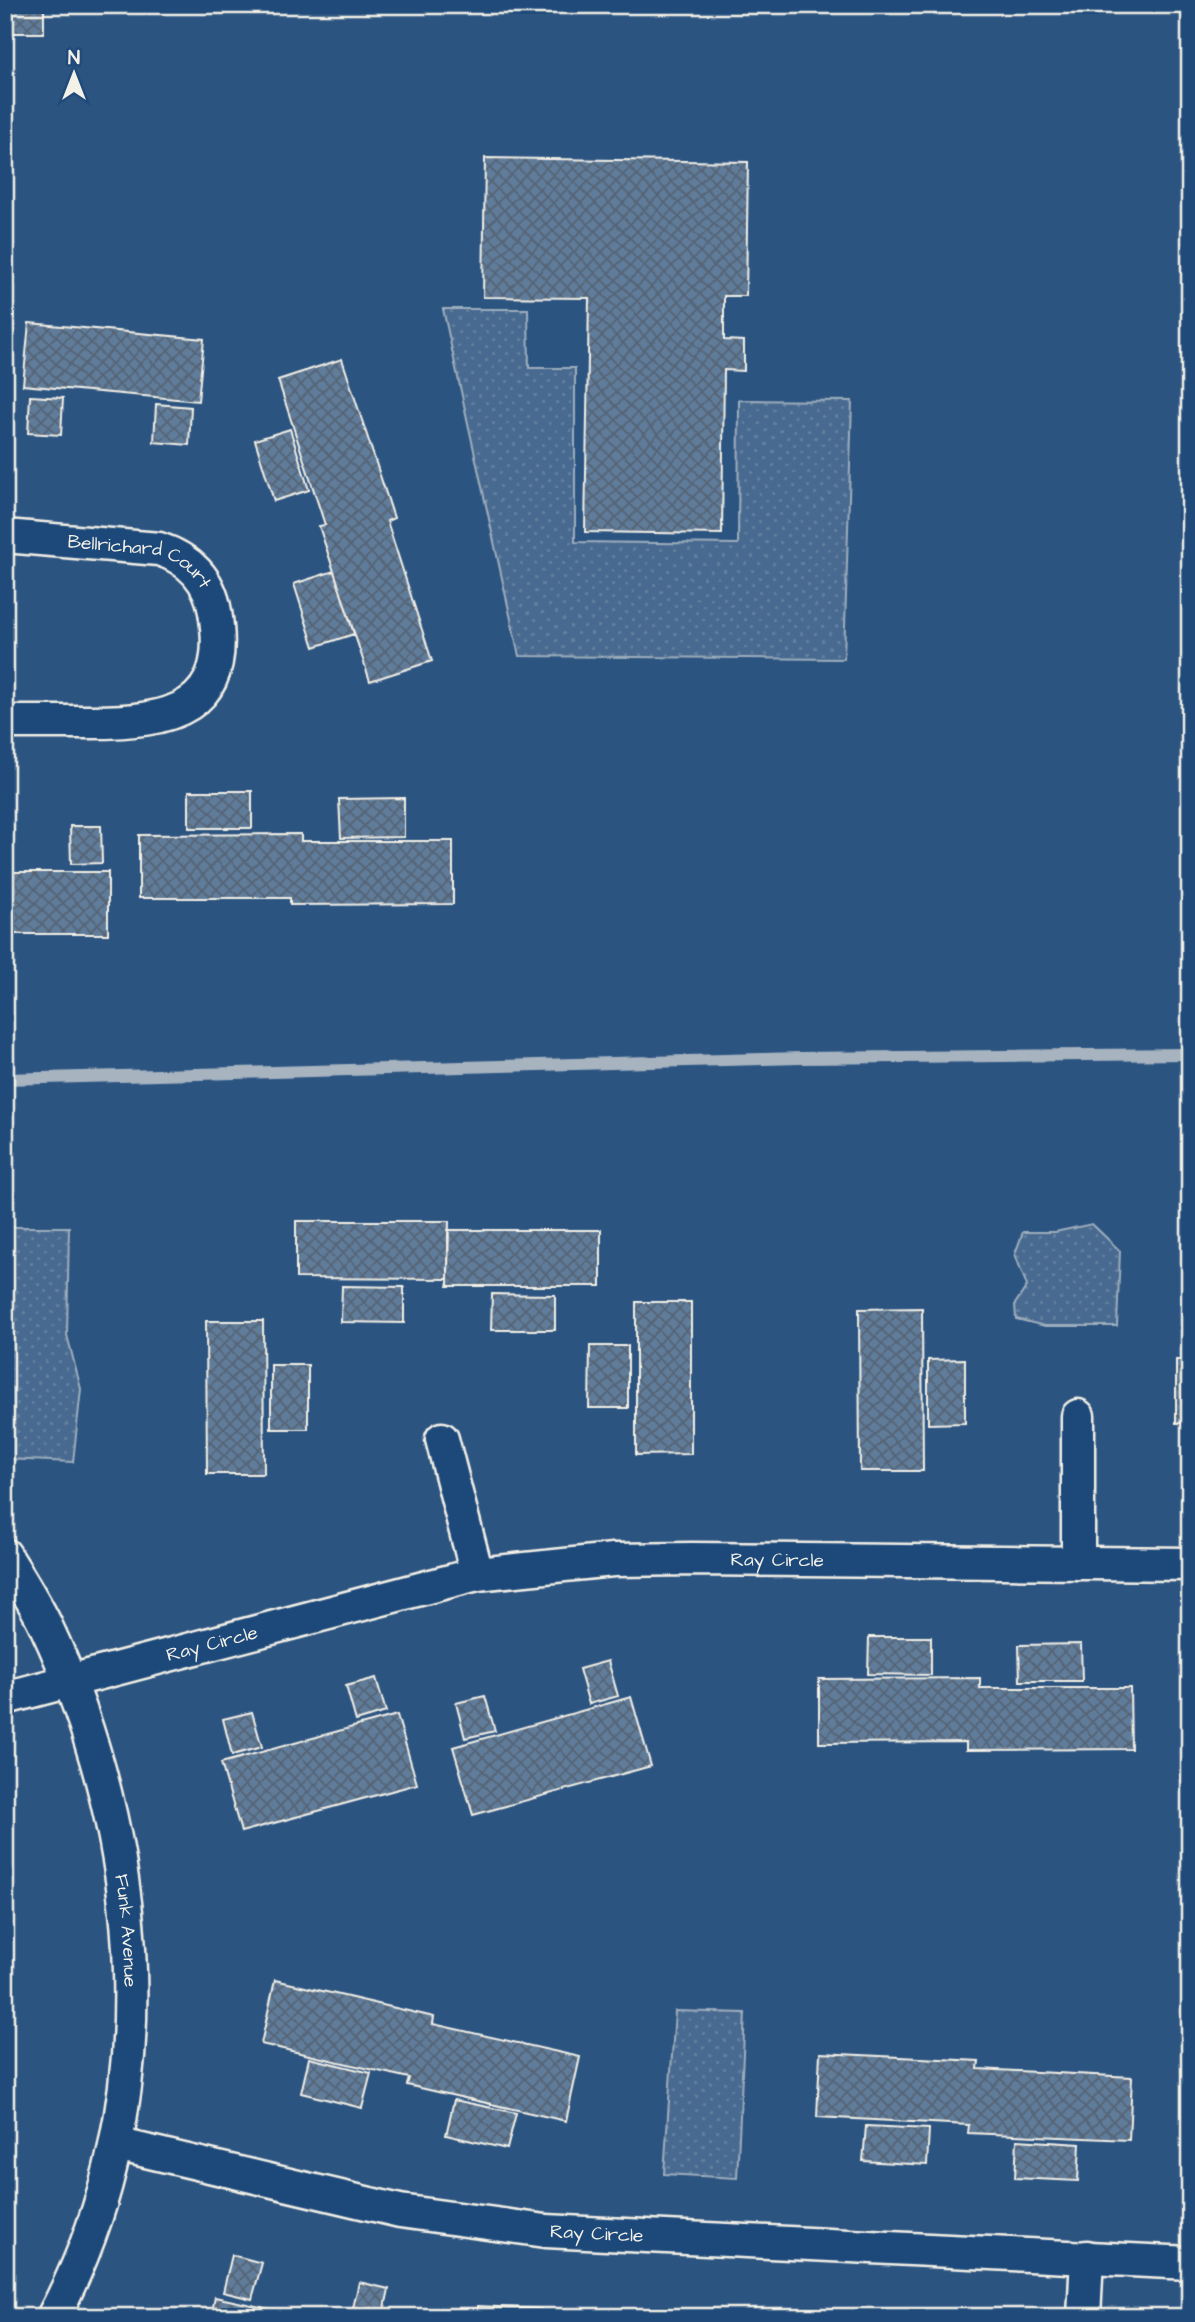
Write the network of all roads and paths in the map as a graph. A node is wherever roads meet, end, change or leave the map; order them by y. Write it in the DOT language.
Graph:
graph roads {
  1 [pos="5,536"];
  2 [pos="5,722"];
  3 [pos="1078,1416"];
  4 [pos="442,1439"];
  5 [pos="5,1555"];
  6 [pos="1078,1563"];
  7 [pos="1190,1564"];
  8 [pos="477,1574"];
  9 [pos="69,1681"];
  10 [pos="5,1698"];
  11 [pos="116,2144"];
  12 [pos="1087,2257"];
  13 [pos="1190,2263"];
  14 [pos="53,2317"];
  15 [pos="1084,2317"];
  1 -- 2 [label="street, Bellrichard Court"];
  3 -- 6 [label="street"];
  4 -- 8 [label="street"];
  5 -- 9 [label="street, Funk Avenue"];
  6 -- 7 [label="street, Ray Circle"];
  6 -- 8 [label="street, Ray Circle"];
  8 -- 9 [label="street, Ray Circle"];
  9 -- 10 [label="street, Ray Circle"];
  9 -- 11 [label="street, Funk Avenue"];
  11 -- 12 [label="street, Ray Circle"];
  11 -- 14 [label="street, Funk Avenue"];
  12 -- 13 [label="street, Ray Circle"];
  12 -- 15 [label="street"];
}
